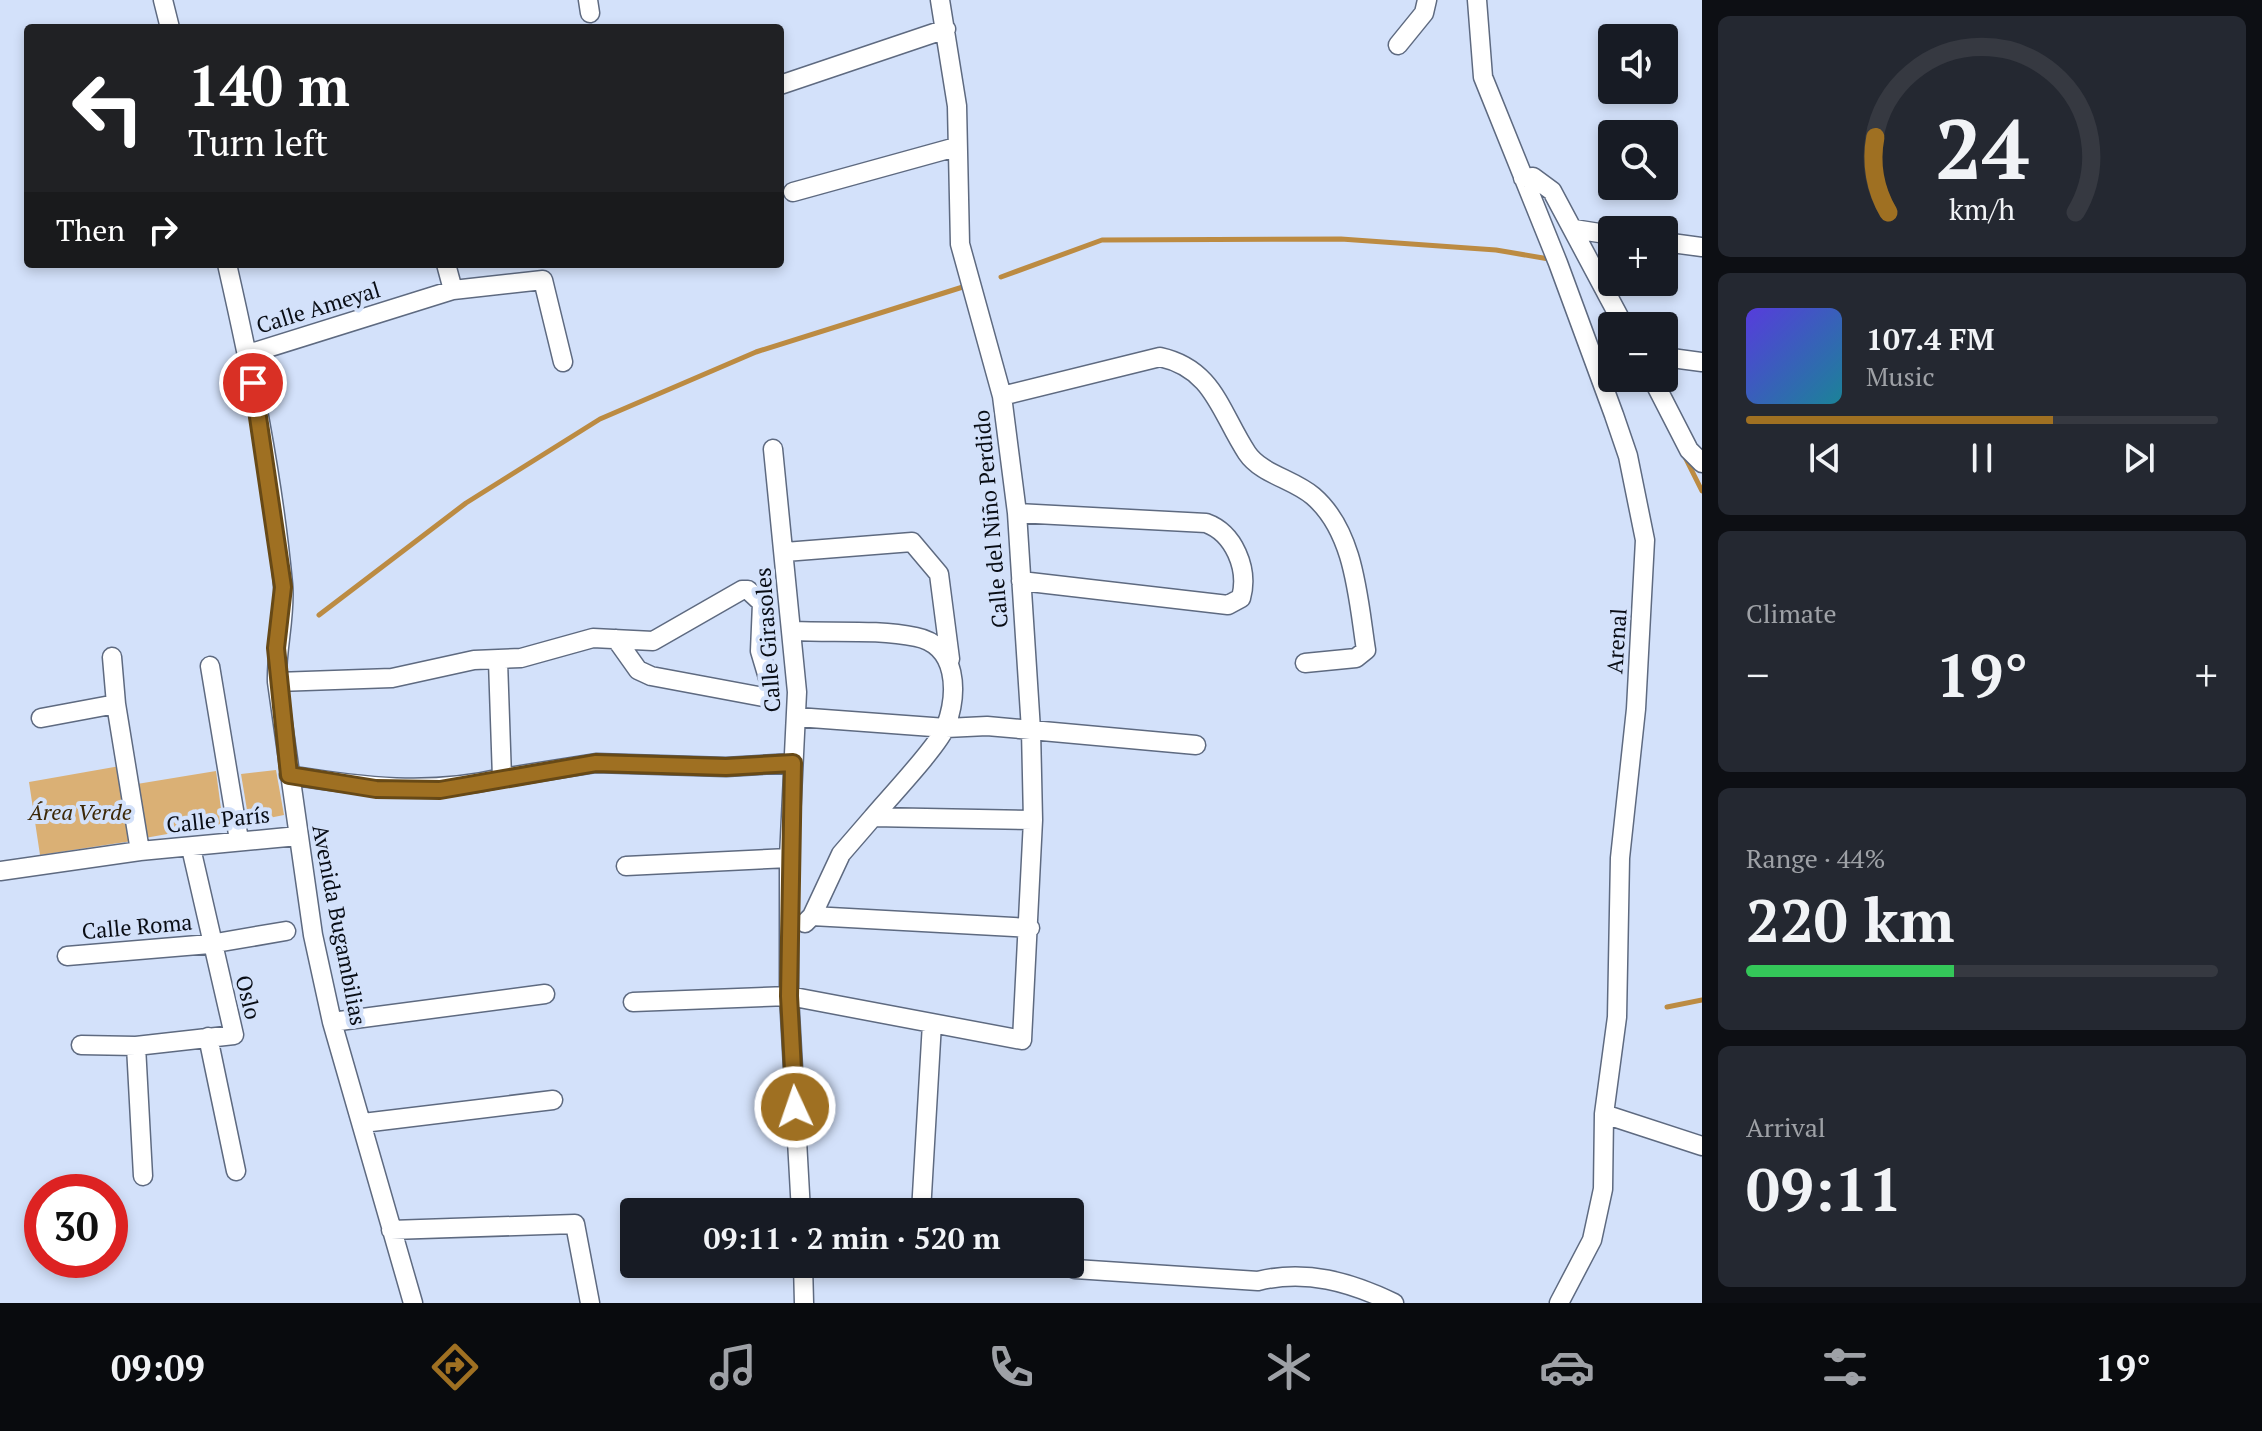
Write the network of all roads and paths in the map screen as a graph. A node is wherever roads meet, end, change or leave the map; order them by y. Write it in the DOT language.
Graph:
graph roads {
  1 [pos="163,0"];
  2 [pos="940,0"];
  3 [pos="1427,0"];
  4 [pos="1477,0"];
  5 [pos="169,24"];
  6 [pos="946,29"];
  7 [pos="1398,45"];
  8 [pos="784,84"];
  9 [pos="956,147"];
  10 [pos="1523,178"];
  11 [pos="793,192"];
  12 [pos="1574,229"];
  13 [pos="1598,233"];
  14 [pos="1678,244"];
  15 [pos="1702,247"];
  16 [pos="228,268"];
  17 [pos="447,268"];
  18 [pos="453,290"];
  19 [pos="1617,312"];
  20 [pos="248,354"];
  21 [pos="1678,359"];
  22 [pos="563,362"];
  23 [pos="1702,362"];
  24 [pos="1659,392"];
  25 [pos="1002,396"];
  26 [pos="773,449"];
  27 [pos="1702,463"];
  28 [pos="1017,513"];
  29 [pos="785,552"];
  30 [pos="1021,581"];
  31 [pos="794,631"];
  32 [pos="616,639"];
  33 [pos="112,657"];
  34 [pos="950,659"];
  35 [pos="498,661"];
  36 [pos="1305,663"];
  37 [pos="210,666"];
  38 [pos="277,682"];
  39 [pos="116,704"];
  40 [pos="797,717"];
  41 [pos="41,718"];
  42 [pos="946,728"];
  43 [pos="1031,730"];
  44 [pos="1196,745"];
  45 [pos="793,763"];
  46 [pos="289,775"];
  47 [pos="502,778"];
  48 [pos="873,817"];
  49 [pos="1033,820"];
  50 [pos="298,836"];
  51 [pos="239,840"];
  52 [pos="191,848"];
  53 [pos="140,851"];
  54 [pos="789,858"];
  55 [pos="626,866"];
  56 [pos="0,871"];
  57 [pos="812,916"];
  58 [pos="1030,928"];
  59 [pos="286,931"];
  60 [pos="792,936"];
  61 [pos="210,944"];
  62 [pos="67,956"];
  63 [pos="545,994"];
  64 [pos="789,996"];
  65 [pos="633,1002"];
  66 [pos="332,1022"];
  67 [pos="932,1023"];
  68 [pos="208,1037"];
  69 [pos="81,1045"];
  70 [pos="136,1046"];
  71 [pos="553,1100"];
  72 [pos="1604,1114"];
  73 [pos="363,1123"];
  74 [pos="1702,1146"];
  75 [pos="236,1171"];
  76 [pos="143,1176"];
  77 [pos="800,1198"];
  78 [pos="922,1198"];
  79 [pos="391,1230"];
  80 [pos="1084,1270"];
  81 [pos="803,1278"];
  82 [pos="413,1303"];
  83 [pos="590,1303"];
  84 [pos="804,1303"];
  85 [pos="1394,1303"];
  86 [pos="1559,1303"];
  1 -- 5 [label="street"];
  2 -- 6 [label="street, Calle del Niño Perdido"];
  3 -- 7 [label="street"];
  4 -- 10 [label="street, Arenal"];
  6 -- 8 [label="street"];
  6 -- 9 [label="street, Calle del Niño Perdido"];
  9 -- 11 [label="street"];
  9 -- 25 [label="street, Calle del Niño Perdido"];
  10 -- 12 [label="street"];
  10 -- 72 [label="street, Arenal"];
  12 -- 13 [label="street"];
  12 -- 19 [label="street"];
  14 -- 15 [label="street"];
  16 -- 20 [label="street, Avenida Bugambilias"];
  17 -- 18 [label="street"];
  18 -- 20 [label="street, Calle Ameyal"];
  18 -- 22 [label="street, Calle Ameyal"];
  20 -- 38 [label="street, Avenida Bugambilias"];
  21 -- 23 [label="street"];
  24 -- 27 [label="street"];
  25 -- 28 [label="street, Calle del Niño Perdido"];
  25 -- 36 [label="street"];
  26 -- 29 [label="street, Calle Girasoles"];
  28 -- 30 [label="street, Calle del Niño Perdido"];
  28 -- 30 [label="street"];
  29 -- 31 [label="street, Calle Girasoles"];
  29 -- 34 [label="street"];
  30 -- 43 [label="street, Calle del Niño Perdido"];
  31 -- 34 [label="street"];
  31 -- 40 [label="street, Calle Girasoles"];
  32 -- 32 [label="street"];
  32 -- 35 [label="street"];
  33 -- 39 [label="street"];
  34 -- 42 [label="street"];
  35 -- 38 [label="street"];
  35 -- 47 [label="street"];
  37 -- 51 [label="street"];
  38 -- 46 [label="street, Avenida Bugambilias"];
  39 -- 41 [label="street"];
  39 -- 53 [label="street"];
  40 -- 42 [label="street"];
  40 -- 45 [label="street, Calle Girasoles"];
  42 -- 43 [label="street"];
  42 -- 48 [label="street"];
  43 -- 44 [label="street"];
  43 -- 49 [label="street, Calle del Niño Perdido"];
  45 -- 47 [label="street"];
  45 -- 54 [label="street, Calle Girasoles"];
  46 -- 47 [label="street"];
  46 -- 50 [label="street, Avenida Bugambilias"];
  48 -- 49 [label="street"];
  48 -- 57 [label="street"];
  49 -- 58 [label="street, Calle del Niño Perdido"];
  50 -- 51 [label="street, Calle París"];
  50 -- 66 [label="street, Avenida Bugambilias"];
  51 -- 52 [label="street, Calle París"];
  52 -- 53 [label="street, Calle París"];
  52 -- 61 [label="street"];
  53 -- 56 [label="street, Calle París"];
  54 -- 55 [label="street"];
  54 -- 60 [label="street, Calle Girasoles"];
  57 -- 58 [label="street"];
  57 -- 60 [label="street"];
  58 -- 67 [label="street, Calle del Niño Perdido"];
  59 -- 61 [label="street"];
  60 -- 64 [label="street, Calle Girasoles"];
  61 -- 62 [label="street, Calle Roma"];
  61 -- 68 [label="street, Oslo"];
  63 -- 66 [label="street"];
  64 -- 65 [label="street"];
  64 -- 67 [label="street"];
  64 -- 77 [label="street, Calle Girasoles"];
  66 -- 73 [label="street, Avenida Bugambilias"];
  67 -- 78 [label="street"];
  68 -- 70 [label="street, Oslo"];
  68 -- 75 [label="street"];
  69 -- 70 [label="street, Oslo"];
  70 -- 76 [label="street"];
  71 -- 73 [label="street"];
  72 -- 74 [label="street"];
  72 -- 86 [label="street, Arenal"];
  73 -- 79 [label="street, Avenida Bugambilias"];
  79 -- 82 [label="street, Avenida Bugambilias"];
  79 -- 83 [label="street"];
  80 -- 85 [label="street"];
  81 -- 84 [label="street"];
}
